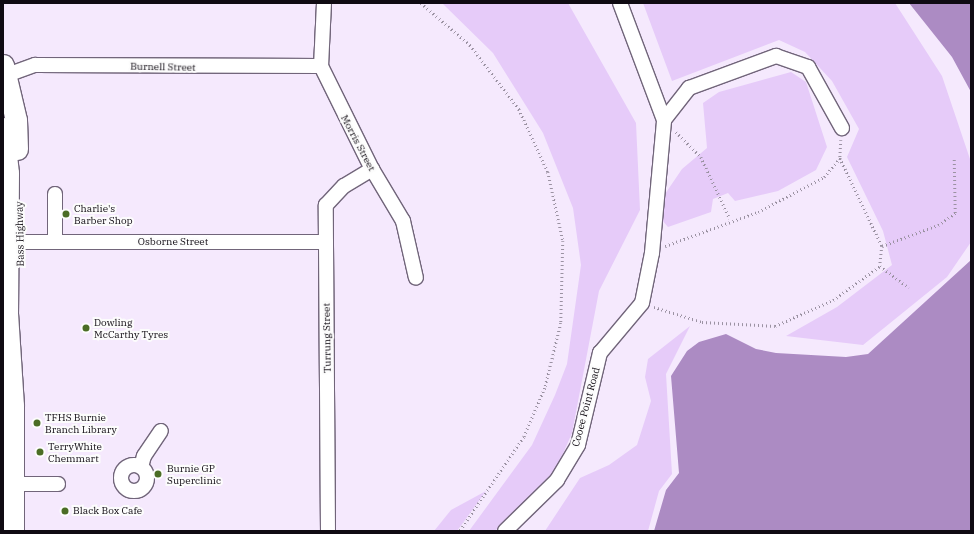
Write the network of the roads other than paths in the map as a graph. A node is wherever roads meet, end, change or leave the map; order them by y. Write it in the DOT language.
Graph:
graph roads {
  1 [pos="324,3"];
  2 [pos="620,3"];
  3 [pos="321,66"];
  4 [pos="5,70"];
  5 [pos="664,120"];
  6 [pos="3,128"];
  7 [pos="842,128"];
  8 [pos="372,169"];
  9 [pos="55,194"];
  10 [pos="55,240"];
  11 [pos="21,242"];
  12 [pos="326,242"];
  13 [pos="416,278"];
  14 [pos="8,406"];
  15 [pos="161,431"];
  16 [pos="141,467"];
  17 [pos="14,484"];
  18 [pos="58,484"];
  19 [pos="13,531"];
  20 [pos="328,531"];
  21 [pos="505,531"];
  1 -- 3 [label="street, Morris Street"];
  2 -- 5 [label="street"];
  3 -- 4 [label="street, Burnell Street"];
  3 -- 8 [label="street, Morris Street"];
  4 -- 11 [label="highway, Bass Highway"];
  5 -- 7 [label="street"];
  5 -- 21 [label="street, Cooee Point Road"];
  6 -- 14 [label="highway, Bass Highway"];
  8 -- 12 [label="street, Turrung Street"];
  8 -- 13 [label="street, Morris Street"];
  9 -- 10 [label="street"];
  10 -- 11 [label="street, Osborne Street"];
  10 -- 12 [label="street, Osborne Street"];
  11 -- 14 [label="highway, Bass Highway"];
  12 -- 20 [label="street, Turrung Street"];
  14 -- 17 [label="highway, Bass Highway"];
  15 -- 16 [label="street"];
  17 -- 18 [label="street"];
  17 -- 19 [label="highway, Bass Highway"];
}
